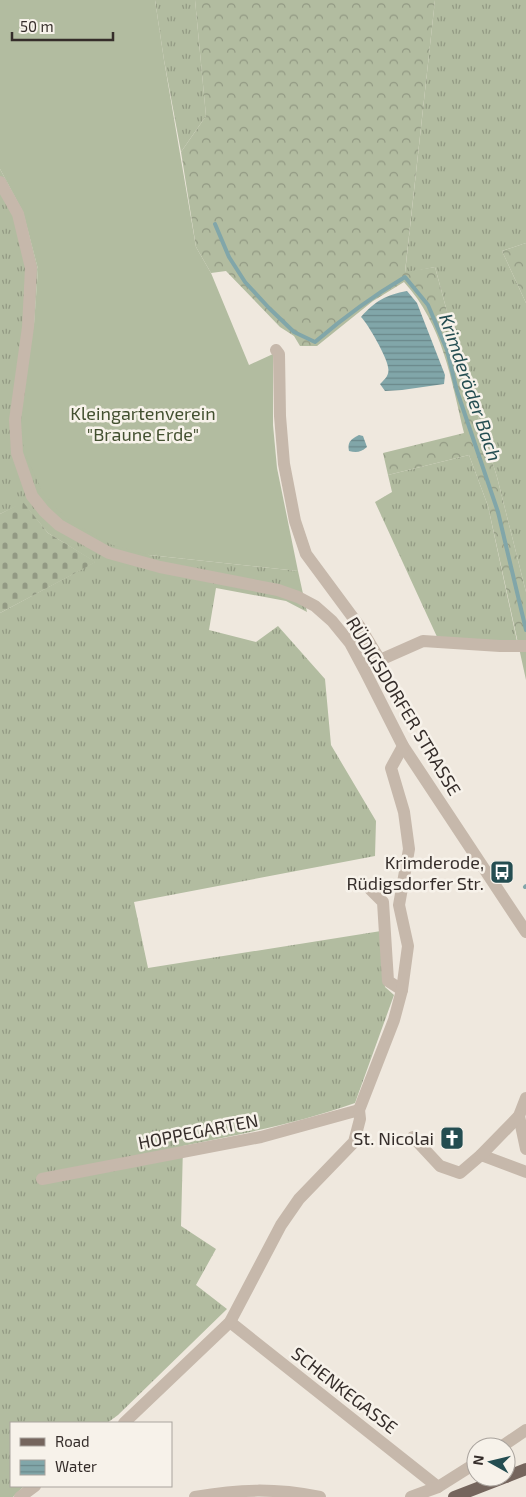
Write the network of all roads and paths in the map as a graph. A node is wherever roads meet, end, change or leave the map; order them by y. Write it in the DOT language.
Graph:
graph roads {
  1 [pos="0,182"];
  2 [pos="276,350"];
  3 [pos="525,646"];
  4 [pos="380,660"];
  5 [pos="366,673"];
  6 [pos="403,746"];
  7 [pos="370,889"];
  8 [pos="526,932"];
  9 [pos="402,990"];
  10 [pos="526,1098"];
  11 [pos="359,1110"];
  12 [pos="519,1116"];
  13 [pos="413,1137"];
  14 [pos="526,1149"];
  15 [pos="481,1155"];
  16 [pos="526,1172"];
  17 [pos="42,1178"];
  18 [pos="230,1322"];
  19 [pos="125,1422"];
  20 [pos="466,1469"];
  21 [pos="34,1487"];
  22 [pos="438,1487"];
  23 [pos="480,1487"];
  24 [pos="20,1497"];
  25 [pos="195,1497"];
  26 [pos="320,1497"];
  27 [pos="411,1497"];
  28 [pos="454,1497"];
  1 -- 5 [label="street, RÜDIGSDORFER STRASSE"];
  2 -- 4 [label="street"];
  3 -- 4 [label="street"];
  4 -- 5 [label="street"];
  5 -- 6 [label="street, RÜDIGSDORFER STRASSE"];
  6 -- 8 [label="street, RÜDIGSDORFER STRASSE"];
  6 -- 9 [label="street"];
  7 -- 9 [label="street"];
  9 -- 11 [label="street"];
  10 -- 12 [label="street"];
  11 -- 17 [label="street, HOPPEGARTEN"];
  11 -- 18 [label="street"];
  12 -- 14 [label="street"];
  12 -- 15 [label="street"];
  13 -- 15 [label="street"];
  15 -- 16 [label="street"];
  18 -- 19 [label="street"];
  18 -- 22 [label="street, SCHENKEGASSE"];
  20 -- 22 [label="street"];
  21 -- 24 [label="street"];
  22 -- 27 [label="street"];
  23 -- 28 [label="main road"];
  25 -- 26 [label="street"];
}
